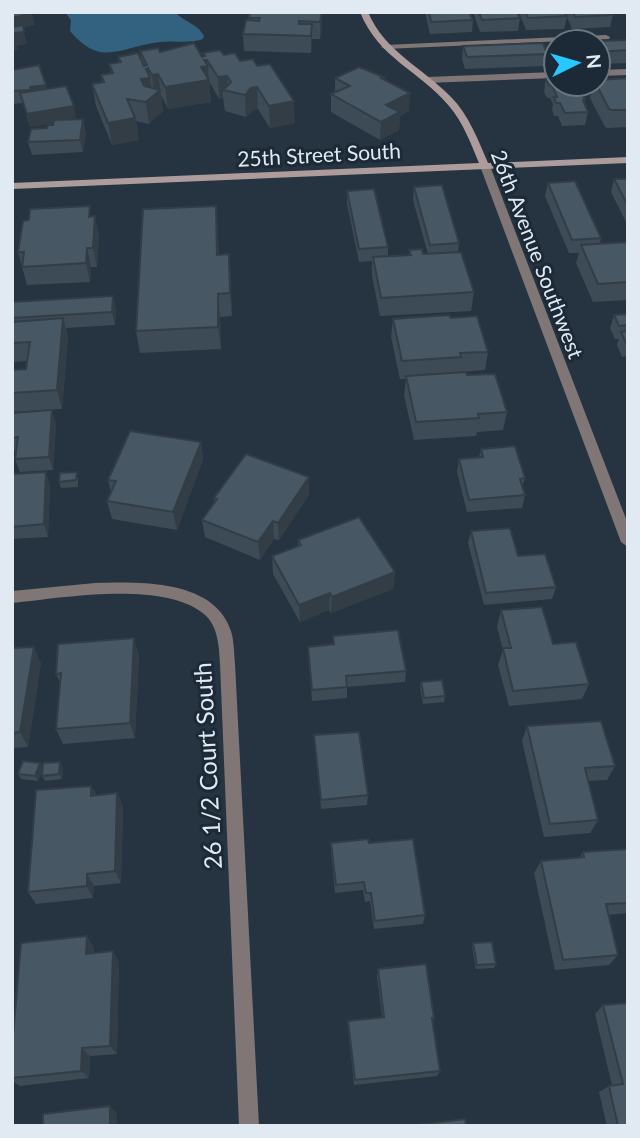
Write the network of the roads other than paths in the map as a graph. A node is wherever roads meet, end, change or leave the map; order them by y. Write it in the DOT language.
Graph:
graph roads {
  1 [pos="364,12"];
  2 [pos="542,40"];
  3 [pos="385,47"];
  4 [pos="542,76"];
  5 [pos="427,80"];
  6 [pos="628,160"];
  7 [pos="485,166"];
  8 [pos="12,186"];
  9 [pos="628,542"];
  10 [pos="12,597"];
  11 [pos="249,1126"];
  1 -- 3 [label="main road, 26th Avenue Southwest"];
  2 -- 3 [label="street"];
  3 -- 5 [label="main road, 26th Avenue Southwest"];
  4 -- 5 [label="street"];
  5 -- 7 [label="main road, 26th Avenue Southwest"];
  6 -- 7 [label="main road, 25th Street South"];
  7 -- 8 [label="main road, 25th Street South"];
  7 -- 9 [label="street, 26th Avenue Southwest"];
  10 -- 11 [label="street, 26 1/2 Court South"];
}
